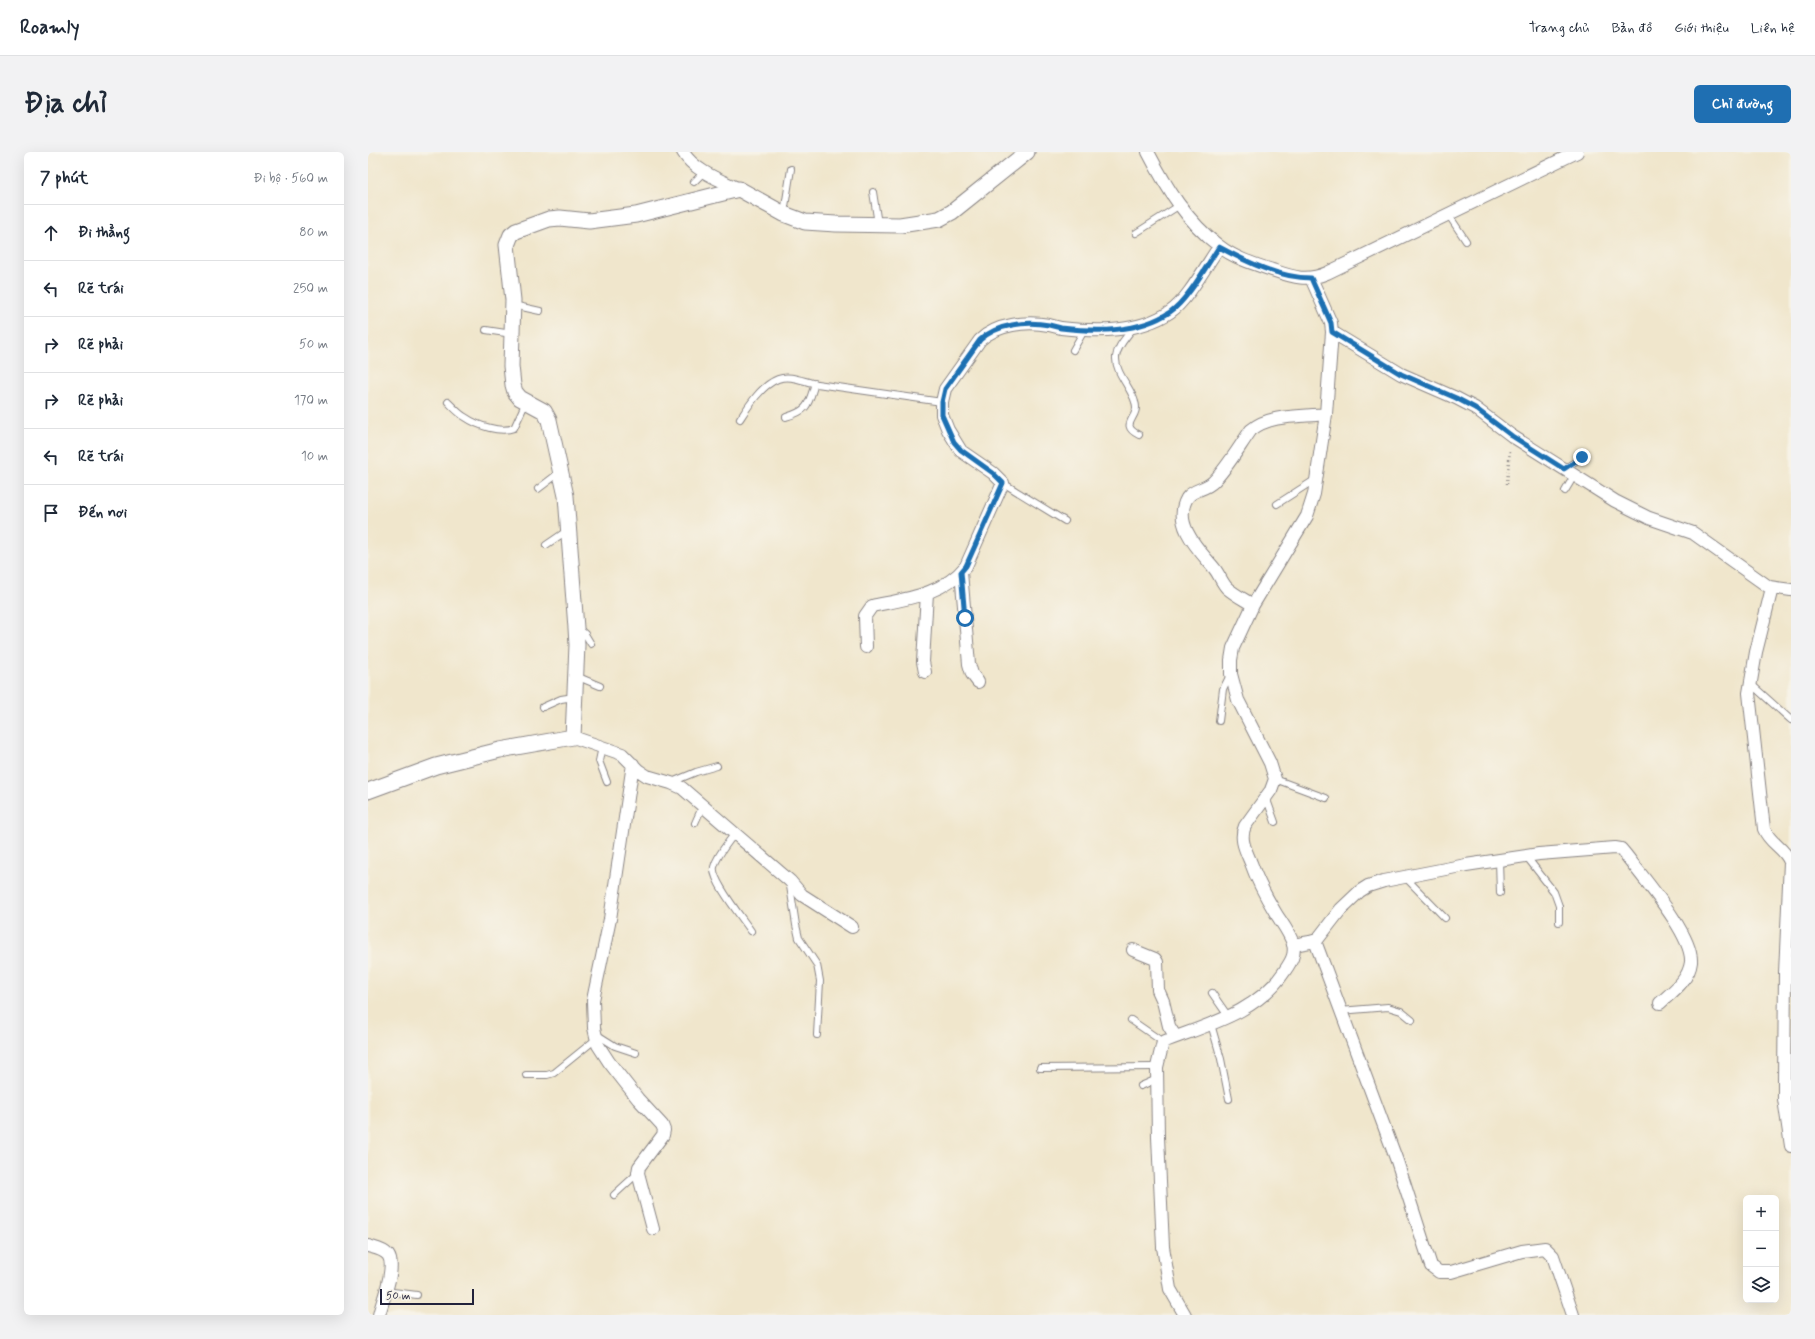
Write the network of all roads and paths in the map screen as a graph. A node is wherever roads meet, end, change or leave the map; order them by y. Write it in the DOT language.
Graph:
graph roads {
  1 [pos="683,152"];
  2 [pos="1027,152"];
  3 [pos="1148,152"];
  4 [pos="1577,152"];
  5 [pos="790,169"];
  6 [pos="704,172"];
  7 [pos="694,182"];
  8 [pos="739,189"];
  9 [pos="873,192"];
  10 [pos="1180,205"];
  11 [pos="784,214"];
  12 [pos="1448,214"];
  13 [pos="878,225"];
  14 [pos="1136,233"];
  15 [pos="1466,241"];
  16 [pos="1219,247"];
  17 [pos="1311,278"];
  18 [pos="513,305"];
  19 [pos="540,311"];
  20 [pos="1134,327"];
  21 [pos="1085,329"];
  22 [pos="486,330"];
  23 [pos="1332,332"];
  24 [pos="512,334"];
  25 [pos="1073,350"];
  26 [pos="814,384"];
  27 [pos="448,402"];
  28 [pos="526,402"];
  29 [pos="942,402"];
  30 [pos="1326,414"];
  31 [pos="786,417"];
  32 [pos="740,419"];
  33 [pos="1139,435"];
  34 [pos="1512,436"];
  35 [pos="1582,457"];
  36 [pos="1564,469"];
  37 [pos="560,473"];
  38 [pos="1574,476"];
  39 [pos="1316,479"];
  40 [pos="1003,483"];
  41 [pos="1507,484"];
  42 [pos="538,489"];
  43 [pos="1565,492"];
  44 [pos="1277,504"];
  45 [pos="1065,521"];
  46 [pos="568,530"];
  47 [pos="546,545"];
  48 [pos="961,572"];
  49 [pos="1772,588"];
  50 [pos="1791,590"];
  51 [pos="927,593"];
  52 [pos="1253,605"];
  53 [pos="576,628"];
  54 [pos="590,644"];
  55 [pos="866,647"];
  56 [pos="925,672"];
  57 [pos="1231,674"];
  58 [pos="575,676"];
  59 [pos="978,682"];
  60 [pos="1750,683"];
  61 [pos="600,686"];
  62 [pos="574,696"];
  63 [pos="543,707"];
  64 [pos="1791,720"];
  65 [pos="1219,721"];
  66 [pos="573,737"];
  67 [pos="602,747"];
  68 [pos="632,764"];
  69 [pos="717,766"];
  70 [pos="1275,779"];
  71 [pos="607,782"];
  72 [pos="671,782"];
  73 [pos="368,791"];
  74 [pos="1266,797"];
  75 [pos="1326,798"];
  76 [pos="702,805"];
  77 [pos="695,822"];
  78 [pos="1275,822"];
  79 [pos="735,833"];
  80 [pos="1526,856"];
  81 [pos="1790,859"];
  82 [pos="1500,860"];
  83 [pos="1404,876"];
  84 [pos="790,881"];
  85 [pos="1500,893"];
  86 [pos="1445,918"];
  87 [pos="1559,922"];
  88 [pos="852,927"];
  89 [pos="751,930"];
  90 [pos="1314,942"];
  91 [pos="1293,945"];
  92 [pos="1133,950"];
  93 [pos="1788,975"];
  94 [pos="1212,993"];
  95 [pos="1660,1003"];
  96 [pos="1340,1010"];
  97 [pos="1228,1016"];
  98 [pos="1131,1020"];
  99 [pos="1412,1020"];
  100 [pos="1211,1024"];
  101 [pos="816,1035"];
  102 [pos="595,1036"];
  103 [pos="1175,1036"];
  104 [pos="1163,1042"];
  105 [pos="636,1053"];
  106 [pos="1040,1068"];
  107 [pos="1787,1068"];
  108 [pos="1157,1073"];
  109 [pos="526,1075"];
  110 [pos="1787,1084"];
  111 [pos="1141,1086"];
  112 [pos="1229,1099"];
  113 [pos="1791,1146"];
  114 [pos="638,1173"];
  115 [pos="614,1194"];
  116 [pos="653,1229"];
  117 [pos="368,1246"];
  118 [pos="385,1292"];
  119 [pos="417,1295"];
  120 [pos="379,1315"];
  121 [pos="1185,1315"];
  122 [pos="1573,1315"];
  1 -- 6 [label="street"];
  2 -- 13 [label="street"];
  3 -- 10 [label="street"];
  4 -- 12 [label="street"];
  5 -- 11 [label="lane"];
  6 -- 7 [label="lane"];
  6 -- 8 [label="street"];
  8 -- 11 [label="street"];
  8 -- 18 [label="street"];
  9 -- 13 [label="lane"];
  10 -- 14 [label="lane"];
  10 -- 16 [label="street"];
  11 -- 13 [label="street"];
  12 -- 15 [label="lane"];
  12 -- 17 [label="street"];
  16 -- 17 [label="street"];
  16 -- 20 [label="street"];
  17 -- 23 [label="street"];
  18 -- 19 [label="lane"];
  18 -- 24 [label="street"];
  20 -- 21 [label="street"];
  20 -- 33 [label="lane"];
  21 -- 25 [label="lane"];
  21 -- 29 [label="street"];
  22 -- 24 [label="lane"];
  23 -- 30 [label="street"];
  23 -- 34 [label="street"];
  24 -- 28 [label="street"];
  26 -- 29 [label="lane"];
  26 -- 31 [label="lane"];
  26 -- 32 [label="lane"];
  27 -- 28 [label="lane"];
  28 -- 37 [label="street"];
  29 -- 40 [label="street"];
  30 -- 39 [label="street"];
  30 -- 52 [label="street"];
  34 -- 36 [label="street"];
  34 -- 41 [label="path"];
  35 -- 36 [label="lane"];
  36 -- 38 [label="street"];
  37 -- 42 [label="lane"];
  37 -- 46 [label="street"];
  38 -- 43 [label="lane"];
  38 -- 49 [label="street"];
  39 -- 44 [label="lane"];
  39 -- 52 [label="street"];
  40 -- 45 [label="lane"];
  40 -- 48 [label="street"];
  46 -- 47 [label="lane"];
  46 -- 53 [label="street"];
  48 -- 51 [label="street"];
  48 -- 59 [label="street"];
  49 -- 50 [label="street"];
  49 -- 60 [label="street"];
  51 -- 55 [label="street"];
  51 -- 56 [label="street"];
  52 -- 57 [label="street"];
  53 -- 54 [label="lane"];
  53 -- 58 [label="street"];
  57 -- 65 [label="lane"];
  57 -- 70 [label="street"];
  58 -- 61 [label="lane"];
  58 -- 62 [label="street"];
  60 -- 64 [label="lane"];
  60 -- 81 [label="street"];
  62 -- 63 [label="lane"];
  62 -- 66 [label="street"];
  66 -- 67 [label="street"];
  66 -- 73 [label="street"];
  67 -- 68 [label="street"];
  67 -- 71 [label="lane"];
  68 -- 72 [label="street"];
  68 -- 102 [label="street"];
  69 -- 72 [label="lane"];
  70 -- 74 [label="street"];
  70 -- 75 [label="lane"];
  72 -- 76 [label="street"];
  74 -- 78 [label="lane"];
  74 -- 91 [label="street"];
  76 -- 77 [label="lane"];
  76 -- 79 [label="street"];
  79 -- 84 [label="street"];
  79 -- 89 [label="lane"];
  80 -- 82 [label="street"];
  80 -- 87 [label="lane"];
  80 -- 95 [label="street"];
  81 -- 93 [label="street"];
  82 -- 83 [label="street"];
  82 -- 85 [label="lane"];
  83 -- 86 [label="lane"];
  83 -- 90 [label="street"];
  84 -- 88 [label="street"];
  84 -- 101 [label="lane"];
  90 -- 91 [label="street"];
  90 -- 96 [label="street"];
  91 -- 97 [label="street"];
  92 -- 103 [label="street"];
  93 -- 107 [label="street"];
  94 -- 97 [label="lane"];
  96 -- 99 [label="lane"];
  96 -- 122 [label="street"];
  97 -- 100 [label="street"];
  98 -- 104 [label="lane"];
  100 -- 103 [label="street"];
  100 -- 112 [label="lane"];
  102 -- 105 [label="lane"];
  102 -- 109 [label="lane"];
  102 -- 114 [label="street"];
  103 -- 104 [label="street"];
  104 -- 108 [label="street"];
  106 -- 108 [label="lane"];
  107 -- 110 [label="street"];
  108 -- 111 [label="lane"];
  108 -- 121 [label="street"];
  110 -- 113 [label="street"];
  114 -- 115 [label="lane"];
  114 -- 116 [label="street"];
  117 -- 118 [label="street"];
  118 -- 119 [label="lane"];
  118 -- 120 [label="street"];
}
